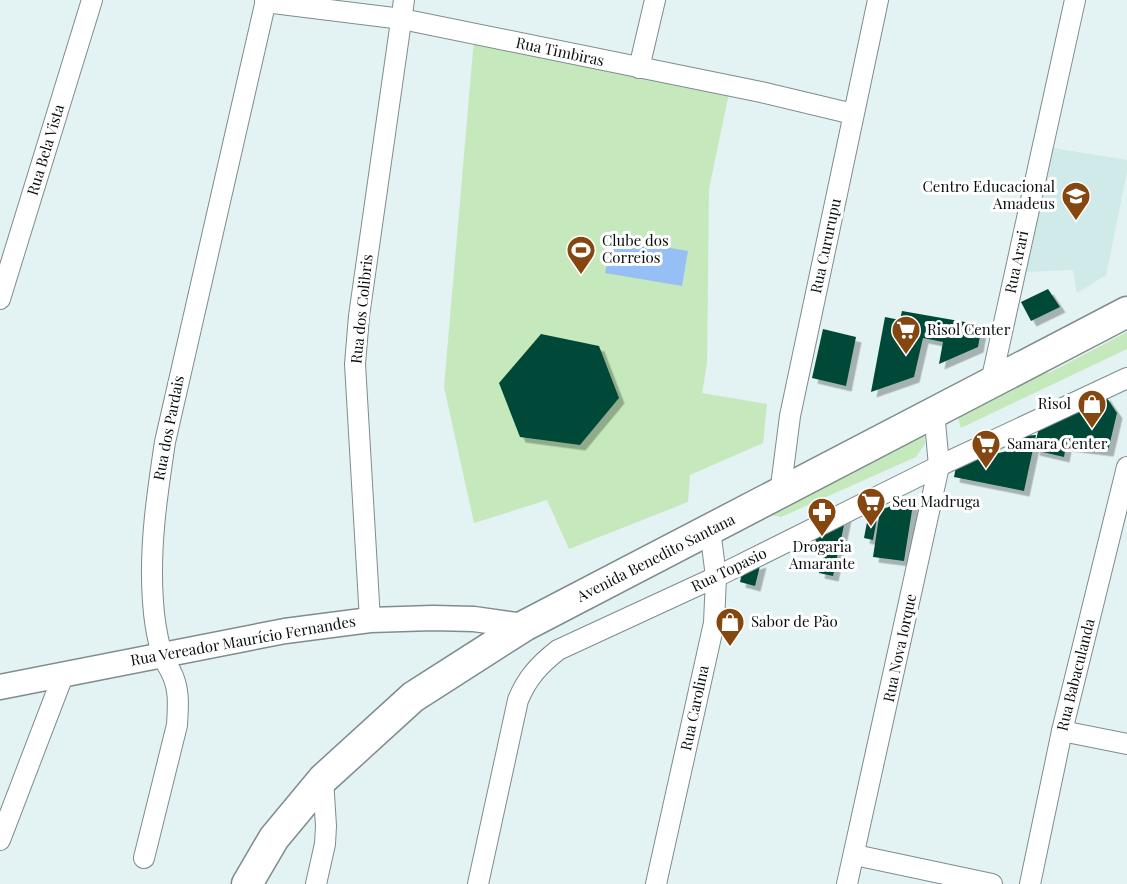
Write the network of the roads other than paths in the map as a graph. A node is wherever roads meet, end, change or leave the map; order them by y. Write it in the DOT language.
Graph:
graph roads {
  1 [pos="92,0"];
  2 [pos="655,0"];
  3 [pos="878,0"];
  4 [pos="1075,0"];
  5 [pos="266,1"];
  6 [pos="403,10"];
  7 [pos="639,68"];
  8 [pos="853,114"];
  9 [pos="3,278"];
  10 [pos="0,299"];
  11 [pos="1127,312"];
  12 [pos="1127,378"];
  13 [pos="991,382"];
  14 [pos="934,411"];
  15 [pos="939,466"];
  16 [pos="1127,467"];
  17 [pos="780,494"];
  18 [pos="710,530"];
  19 [pos="716,577"];
  20 [pos="370,620"];
  21 [pos="524,626"];
  22 [pos="161,654"];
  23 [pos="64,673"];
  24 [pos="0,687"];
  25 [pos="1062,731"];
  26 [pos="1127,744"];
  27 [pos="323,779"];
  28 [pos="0,840"];
  29 [pos="855,855"];
  30 [pos="144,858"];
  31 [pos="247,884"];
  32 [pos="316,884"];
  33 [pos="478,884"];
  34 [pos="656,884"];
  35 [pos="848,884"];
  36 [pos="992,884"];
  37 [pos="1030,884"];
  1 -- 9 [label="street, Rua Bela Vista"];
  2 -- 7 [label="street"];
  3 -- 8 [label="street, Rua Cururupu"];
  4 -- 13 [label="street, Rua Arari"];
  5 -- 6 [label="street, Rua Timbiras"];
  5 -- 22 [label="street, Rua dos Pardais"];
  6 -- 7 [label="street, Rua Timbiras"];
  6 -- 20 [label="street, Rua dos Colibris"];
  7 -- 8 [label="street, Rua Timbiras"];
  8 -- 17 [label="street, Rua Cururupu"];
  9 -- 10 [label="street, Rua Bela Vista"];
  11 -- 13 [label="main road, Avenida Benedito Santana"];
  12 -- 15 [label="street, Rua Topasio"];
  13 -- 14 [label="main road, Avenida Benedito Santana"];
  14 -- 15 [label="street, Rua Nova Iorque"];
  14 -- 17 [label="main road, Avenida Benedito Santana"];
  15 -- 19 [label="street, Rua Topasio"];
  15 -- 29 [label="street, Rua Nova Iorque"];
  16 -- 25 [label="street, Rua Babaculanda"];
  17 -- 18 [label="main road, Avenida Benedito Santana"];
  18 -- 19 [label="street, Rua Carolina"];
  18 -- 21 [label="main road, Avenida Benedito Santana"];
  19 -- 33 [label="street, Rua Topasio"];
  19 -- 34 [label="street, Rua Carolina"];
  20 -- 21 [label="street, Rua Vereador Maurício Fernandes"];
  20 -- 22 [label="street, Rua Vereador Maurício Fernandes"];
  21 -- 27 [label="main road, Avenida Benedito Santana"];
  22 -- 23 [label="street, Rua Vereador Maurício Fernandes"];
  22 -- 30 [label="street, Rua dos Pardais"];
  23 -- 24 [label="street, Rua Vereador Maurício Fernandes"];
  23 -- 28 [label="street"];
  25 -- 26 [label="street"];
  25 -- 37 [label="street, Rua Babaculanda"];
  27 -- 31 [label="main road, Avenida Benedito Santana"];
  27 -- 32 [label="street"];
  29 -- 35 [label="street, Rua Nova Iorque"];
  29 -- 36 [label="street"];
}
